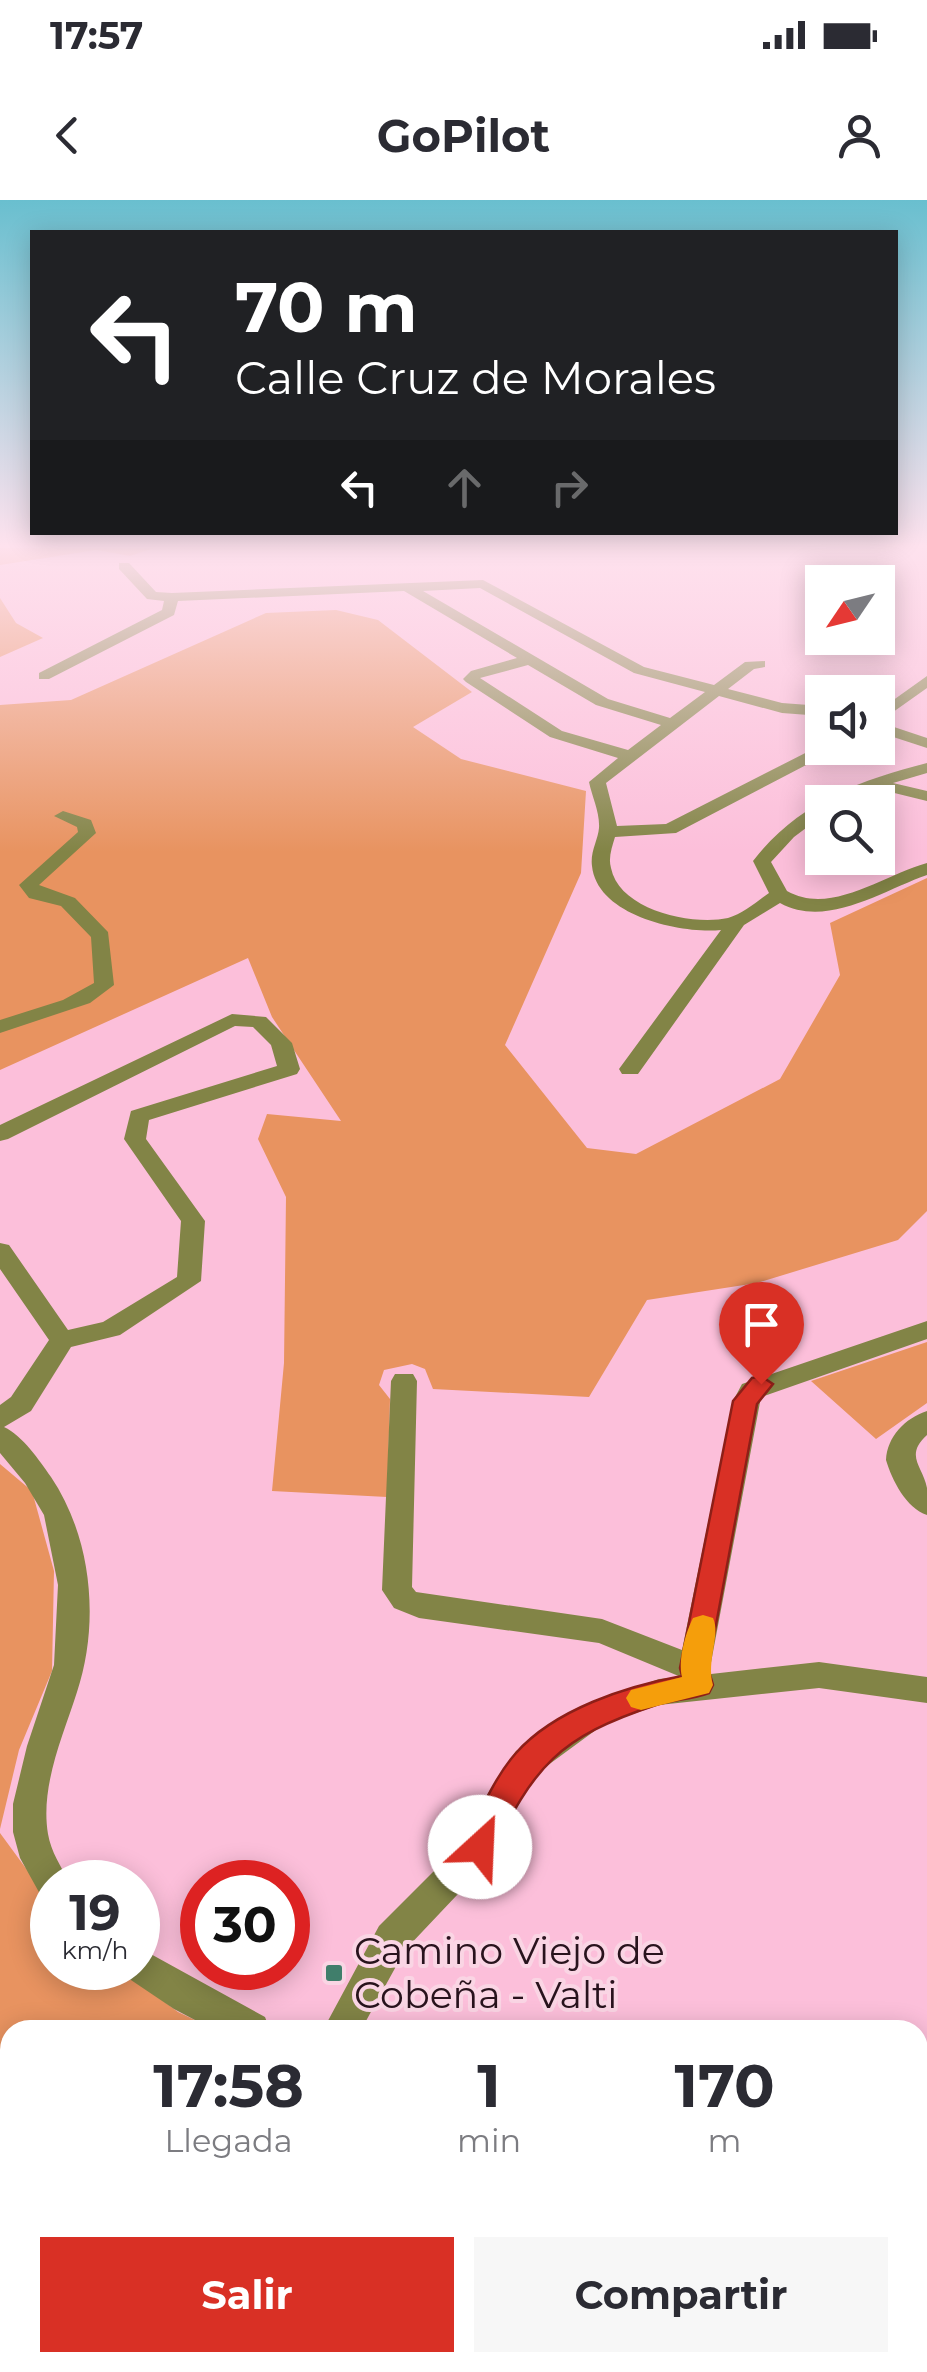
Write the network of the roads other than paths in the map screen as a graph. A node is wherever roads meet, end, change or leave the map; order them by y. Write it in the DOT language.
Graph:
graph roads {
  1 [pos="96,649"];
  2 [pos="511,649"];
  3 [pos="602,649"];
  4 [pos="529,660"];
  5 [pos="760,664"];
  6 [pos="44,676"];
  7 [pos="927,682"];
  8 [pos="714,692"];
  9 [pos="895,706"];
  10 [pos="805,710"];
  11 [pos="673,724"];
  12 [pos="895,734"];
  13 [pos="927,744"];
  14 [pos="630,756"];
  15 [pos="805,759"];
  16 [pos="927,768"];
  17 [pos="872,782"];
  18 [pos="866,785"];
  19 [pos="927,796"];
  20 [pos="63,816"];
  21 [pos="805,820"];
  22 [pos="608,832"];
  23 [pos="927,869"];
  24 [pos="779,894"];
  25 [pos="737,922"];
  26 [pos="0,1027"];
  27 [pos="630,1068"];
  28 [pos="0,1134"];
  29 [pos="0,1251"];
  30 [pos="927,1330"];
  31 [pos="62,1340"];
  32 [pos="404,1381"];
  33 [pos="0,1419"];
  34 [pos="927,1420"];
  35 [pos="0,1436"];
  36 [pos="927,1504"];
  37 [pos="696,1676"];
  38 [pos="927,1690"];
  39 [pos="41,1860"];
  40 [pos="160,1979"];
  41 [pos="232,2020"];
  42 [pos="347,2020"];
  1 -- 6 [label="street"];
  2 -- 4 [label="street"];
  3 -- 8 [label="street"];
  4 -- 11 [label="street"];
  4 -- 14 [label="street"];
  5 -- 8 [label="street"];
  7 -- 9 [label="street"];
  8 -- 10 [label="street"];
  8 -- 11 [label="street"];
  11 -- 14 [label="street"];
  12 -- 13 [label="street"];
  14 -- 22 [label="street"];
  15 -- 22 [label="street"];
  16 -- 17 [label="street"];
  17 -- 18 [label="street"];
  17 -- 19 [label="street"];
  20 -- 26 [label="street"];
  21 -- 24 [label="street"];
  22 -- 25 [label="street"];
  23 -- 24 [label="street"];
  24 -- 25 [label="street"];
  25 -- 27 [label="street"];
  28 -- 31 [label="street"];
  29 -- 31 [label="street"];
  30 -- 37 [label="street"];
  31 -- 33 [label="street"];
  32 -- 37 [label="street"];
  34 -- 36 [label="street"];
  35 -- 39 [label="street"];
  37 -- 38 [label="street"];
  37 -- 42 [label="street"];
  40 -- 41 [label="street"];
}
